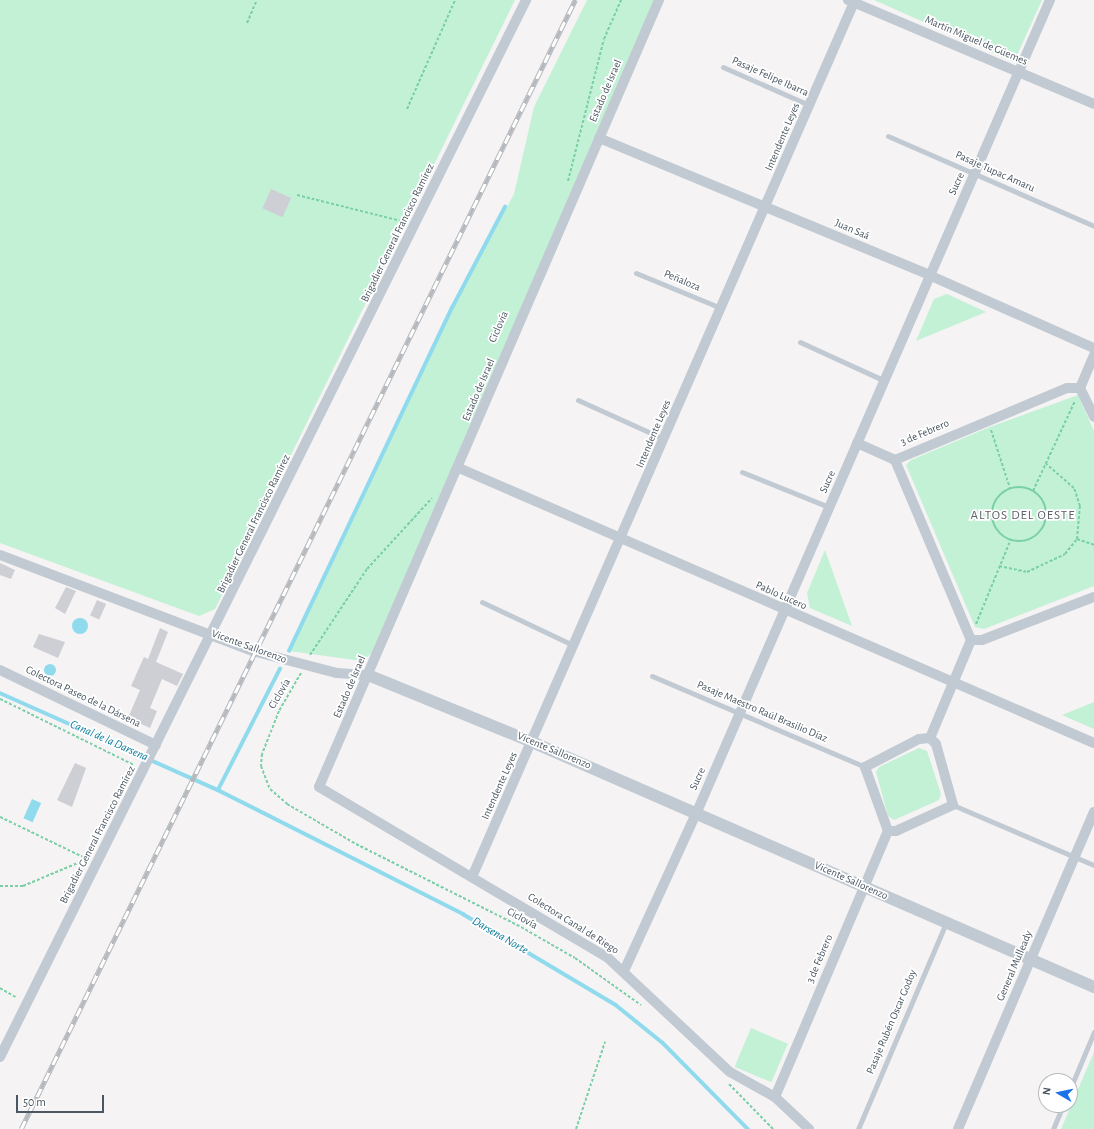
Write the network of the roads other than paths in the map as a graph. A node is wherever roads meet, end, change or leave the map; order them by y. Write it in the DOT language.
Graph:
graph roads {
  1 [pos="526,0"];
  2 [pos="658,0"];
  3 [pos="1050,0"];
  4 [pos="853,1"];
  5 [pos="723,67"];
  6 [pos="1019,72"];
  7 [pos="1094,104"];
  8 [pos="809,105"];
  9 [pos="888,136"];
  10 [pos="599,138"];
  11 [pos="974,174"];
  12 [pos="766,206"];
  13 [pos="1094,226"];
  14 [pos="636,273"];
  15 [pos="930,275"];
  16 [pos="721,308"];
  17 [pos="800,342"];
  18 [pos="1094,348"];
  19 [pos="1094,355"];
  20 [pos="885,381"];
  21 [pos="1079,392"];
  22 [pos="578,400"];
  23 [pos="1094,417"];
  24 [pos="664,439"];
  25 [pos="858,443"];
  26 [pos="895,460"];
  27 [pos="459,468"];
  28 [pos="742,472"];
  29 [pos="830,507"];
  30 [pos="622,540"];
  31 [pos="0,555"];
  32 [pos="1094,597"];
  33 [pos="482,602"];
  34 [pos="784,611"];
  35 [pos="213,634"];
  36 [pos="970,640"];
  37 [pos="574,645"];
  38 [pos="0,670"];
  39 [pos="368,675"];
  40 [pos="652,676"];
  41 [pos="953,684"];
  42 [pos="740,714"];
  43 [pos="930,738"];
  44 [pos="532,742"];
  45 [pos="1094,743"];
  46 [pos="156,745"];
  47 [pos="865,767"];
  48 [pos="319,787"];
  49 [pos="953,805"];
  50 [pos="1094,812"];
  51 [pos="696,814"];
  52 [pos="888,832"];
  53 [pos="1075,857"];
  54 [pos="1094,865"];
  55 [pos="472,877"];
  56 [pos="864,887"];
  57 [pos="946,923"];
  58 [pos="1030,961"];
  59 [pos="624,971"];
  60 [pos="1094,987"];
  61 [pos="1094,1032"];
  62 [pos="0,1057"];
  63 [pos="1077,1073"];
  64 [pos="775,1097"];
  65 [pos="1060,1113"];
  66 [pos="809,1129"];
  67 [pos="858,1129"];
  68 [pos="958,1129"];
  69 [pos="1053,1129"];
  1 -- 35 [label="street, Brigadier General Francisco Ramírez"];
  2 -- 10 [label="street, Estado de Israel"];
  3 -- 6 [label="street, Sucre"];
  4 -- 6 [label="street, Martín Miguel de Güemes"];
  4 -- 8 [label="street, Intendente Leyes"];
  5 -- 8 [label="lane, Pasaje Felipe Ibarra"];
  6 -- 7 [label="street, Martín Miguel de Güemes"];
  6 -- 11 [label="street, Sucre"];
  8 -- 12 [label="street, Intendente Leyes"];
  9 -- 11 [label="lane, Pasaje Tupac Amaru"];
  10 -- 12 [label="street, Juan Saá"];
  10 -- 27 [label="street, Estado de Israel"];
  11 -- 13 [label="lane, Pasaje Tupac Amaru"];
  11 -- 15 [label="street, Sucre"];
  12 -- 15 [label="street, Juan Saá"];
  12 -- 16 [label="street, Intendente Leyes"];
  14 -- 16 [label="lane, Peñaloza"];
  15 -- 18 [label="street, Juan Saá"];
  15 -- 20 [label="street, Sucre"];
  16 -- 24 [label="street, Intendente Leyes"];
  17 -- 20 [label="lane"];
  19 -- 21 [label="street"];
  20 -- 25 [label="street, Sucre"];
  21 -- 23 [label="street"];
  21 -- 26 [label="street, 3 de Febrero"];
  22 -- 24 [label="lane"];
  24 -- 30 [label="street, Intendente Leyes"];
  25 -- 26 [label="street"];
  25 -- 29 [label="street, Sucre"];
  26 -- 36 [label="street, 3 de Febrero"];
  27 -- 30 [label="street, Pablo Lucero"];
  27 -- 39 [label="street, Estado de Israel"];
  28 -- 29 [label="lane"];
  29 -- 34 [label="street, Sucre"];
  30 -- 34 [label="street, Pablo Lucero"];
  30 -- 37 [label="street, Intendente Leyes"];
  31 -- 35 [label="street, Vicente Sallorenzo"];
  32 -- 36 [label="street"];
  33 -- 37 [label="lane"];
  34 -- 41 [label="street, Pablo Lucero"];
  34 -- 42 [label="street, Sucre"];
  35 -- 39 [label="street, Vicente Sallorenzo"];
  35 -- 46 [label="street, Brigadier General Francisco Ramírez"];
  36 -- 41 [label="street"];
  37 -- 44 [label="street, Intendente Leyes"];
  38 -- 46 [label="street, Colectora Paseo de la Dársena"];
  39 -- 44 [label="street, Vicente Sallorenzo"];
  39 -- 48 [label="street, Estado de Israel"];
  40 -- 42 [label="lane, Pasaje Maestro Raúl Brasilio Díaz"];
  41 -- 43 [label="street"];
  41 -- 45 [label="street, Pablo Lucero"];
  42 -- 47 [label="lane, Pasaje Maestro Raúl Brasilio Díaz"];
  42 -- 51 [label="street, Sucre"];
  43 -- 47 [label="street"];
  43 -- 49 [label="street"];
  44 -- 51 [label="street, Vicente Sallorenzo"];
  44 -- 55 [label="street, Intendente Leyes"];
  46 -- 62 [label="street, Brigadier General Francisco Ramírez"];
  47 -- 52 [label="street"];
  48 -- 55 [label="street, Colectora Canal de Riego"];
  49 -- 52 [label="street"];
  49 -- 53 [label="lane"];
  50 -- 53 [label="street, General Mulleady"];
  51 -- 56 [label="street, Vicente Sallorenzo"];
  51 -- 59 [label="street, Sucre"];
  52 -- 56 [label="street, 3 de Febrero"];
  53 -- 54 [label="lane"];
  53 -- 58 [label="street, General Mulleady"];
  55 -- 59 [label="street, Colectora Canal de Riego"];
  56 -- 57 [label="street, Vicente Sallorenzo"];
  56 -- 64 [label="street, 3 de Febrero"];
  57 -- 58 [label="street, Vicente Sallorenzo"];
  57 -- 67 [label="lane, Pasaje Rubén Oscar Godoy"];
  58 -- 60 [label="street, Vicente Sallorenzo"];
  58 -- 68 [label="street, General Mulleady"];
  59 -- 64 [label="street, Colectora Canal de Riego"];
  61 -- 63 [label="lane"];
  64 -- 66 [label="street, Colectora Canal de Riego"];
  65 -- 69 [label="lane"];
}
